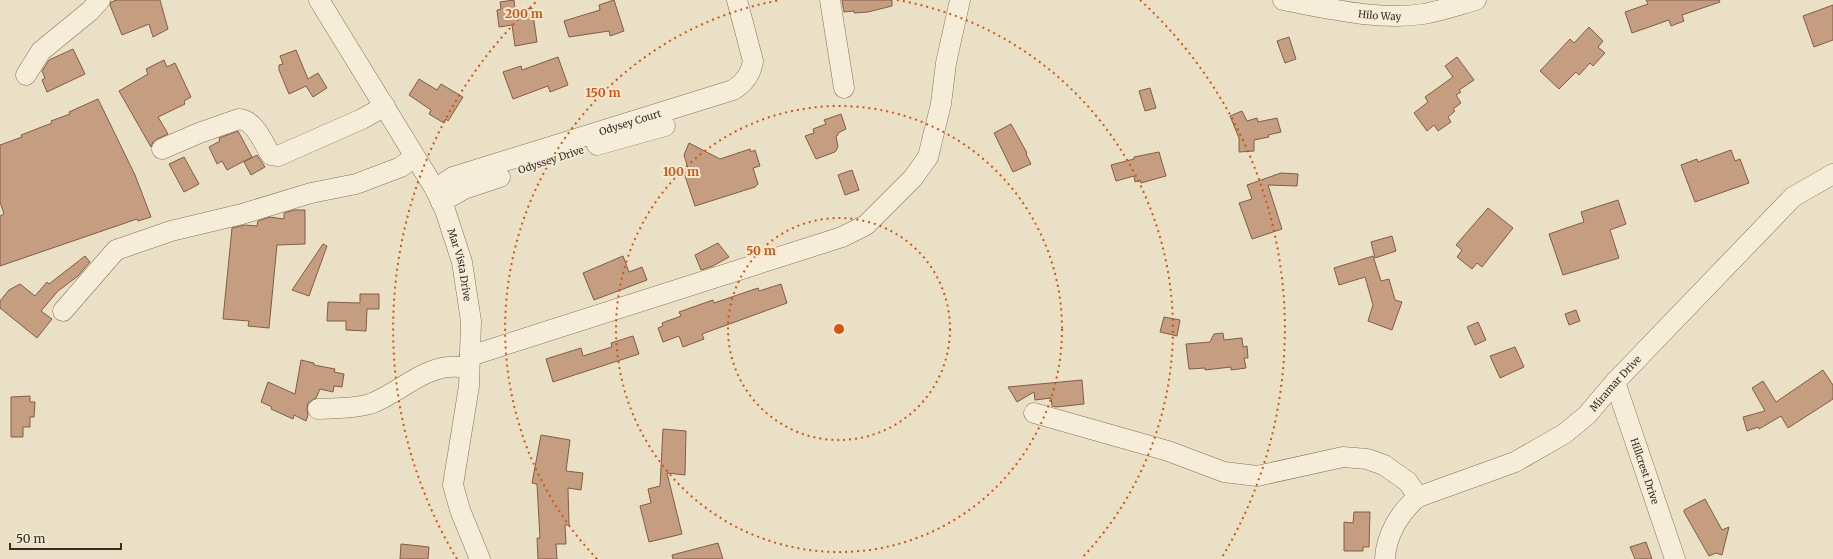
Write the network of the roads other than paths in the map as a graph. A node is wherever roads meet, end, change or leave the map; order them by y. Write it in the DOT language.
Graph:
graph roads {
  1 [pos="100,0"];
  2 [pos="319,0"];
  3 [pos="737,0"];
  4 [pos="830,0"];
  5 [pos="960,0"];
  6 [pos="1283,0"];
  7 [pos="1476,0"];
  8 [pos="26,75"];
  9 [pos="844,88"];
  10 [pos="385,106"];
  11 [pos="665,126"];
  12 [pos="162,149"];
  13 [pos="414,157"];
  14 [pos="1833,174"];
  15 [pos="438,195"];
  16 [pos="62,311"];
  17 [pos="470,362"];
  18 [pos="1615,382"];
  19 [pos="318,409"];
  20 [pos="1034,413"];
  21 [pos="1418,497"];
  22 [pos="480,559"];
  23 [pos="1385,559"];
  24 [pos="1675,559"];
  1 -- 8 [label="street"];
  2 -- 10 [label="street, Mar Vista Drive"];
  3 -- 15 [label="street, Odysey Court"];
  4 -- 9 [label="street"];
  5 -- 17 [label="street"];
  6 -- 7 [label="street, Hilo Way"];
  10 -- 12 [label="street"];
  10 -- 13 [label="street, Mar Vista Drive"];
  11 -- 15 [label="street, Odyssey Drive"];
  13 -- 15 [label="street, Mar Vista Drive"];
  13 -- 16 [label="street"];
  14 -- 18 [label="street, Miramar Drive"];
  15 -- 17 [label="street, Mar Vista Drive"];
  17 -- 19 [label="street"];
  17 -- 22 [label="street, Mar Vista Drive"];
  18 -- 21 [label="street, Miramar Drive"];
  18 -- 24 [label="street, Hillcrest Drive"];
  20 -- 21 [label="street"];
  21 -- 23 [label="street, Miramar Drive"];
}
